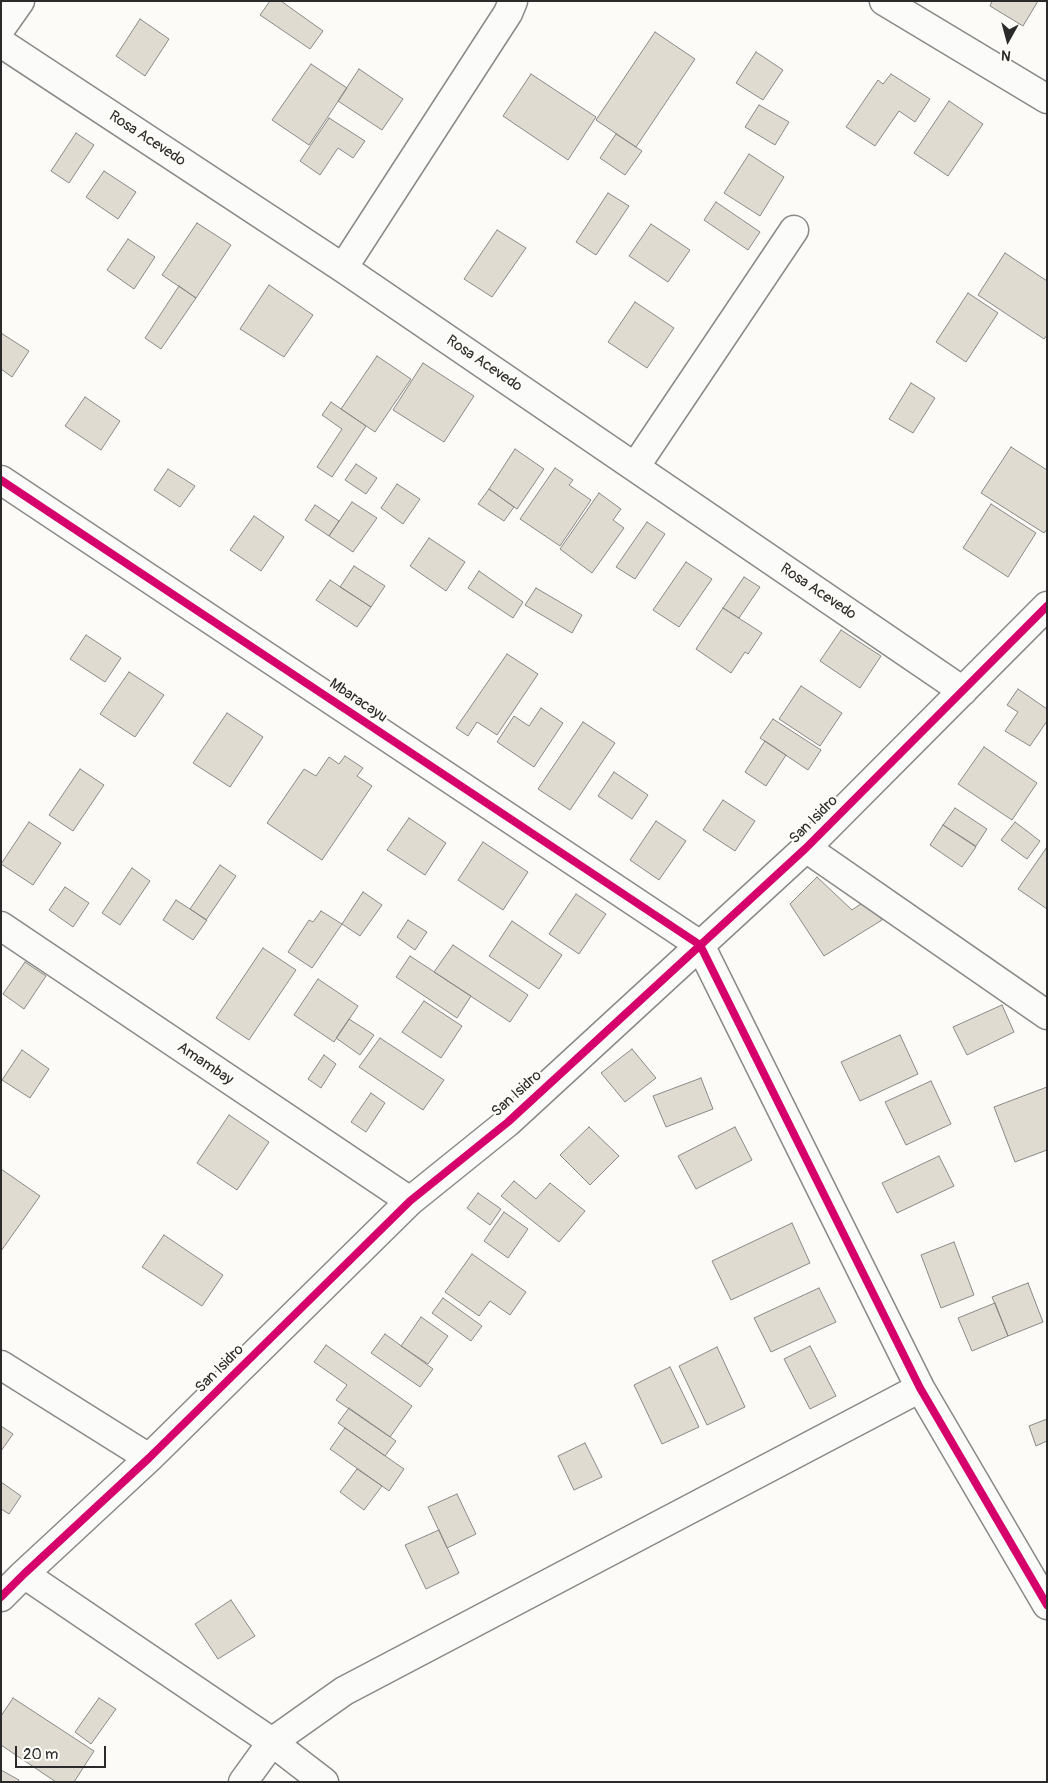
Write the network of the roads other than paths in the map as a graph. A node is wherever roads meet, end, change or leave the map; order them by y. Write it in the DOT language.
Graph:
graph roads {
  1 [pos="20,1"];
  2 [pos="513,1"];
  3 [pos="884,1"];
  4 [pos="1,28"];
  5 [pos="1,43"];
  6 [pos="1047,99"];
  7 [pos="794,230"];
  8 [pos="343,268"];
  9 [pos="634,467"];
  10 [pos="1,480"];
  11 [pos="1047,606"];
  12 [pos="963,691"];
  13 [pos="806,848"];
  14 [pos="1,926"];
  15 [pos="700,945"];
  16 [pos="1047,1016"];
  17 [pos="410,1202"];
  18 [pos="1,1365"];
  19 [pos="920,1388"];
  20 [pos="148,1458"];
  21 [pos="24,1574"];
  22 [pos="2,1594"];
  23 [pos="1047,1605"];
  24 [pos="272,1742"];
  25 [pos="243,1782"];
  26 [pos="324,1782"];
  1 -- 4 [label="street"];
  2 -- 8 [label="street"];
  3 -- 6 [label="street"];
  5 -- 8 [label="street, Rosa Acevedo"];
  7 -- 9 [label="street"];
  8 -- 9 [label="street, Rosa Acevedo"];
  9 -- 12 [label="street, Rosa Acevedo"];
  10 -- 15 [label="street, Mbaracayu"];
  11 -- 12 [label="street, San Isidro"];
  12 -- 13 [label="street, San Isidro"];
  13 -- 15 [label="street, San Isidro"];
  13 -- 16 [label="street"];
  14 -- 17 [label="street, Amambay"];
  15 -- 17 [label="street, San Isidro"];
  15 -- 19 [label="street"];
  17 -- 20 [label="street, San Isidro"];
  18 -- 20 [label="street"];
  19 -- 23 [label="street"];
  19 -- 24 [label="street"];
  20 -- 21 [label="street, San Isidro"];
  21 -- 22 [label="street, San Isidro"];
  21 -- 24 [label="street"];
  24 -- 25 [label="street"];
  24 -- 26 [label="street"];
}
